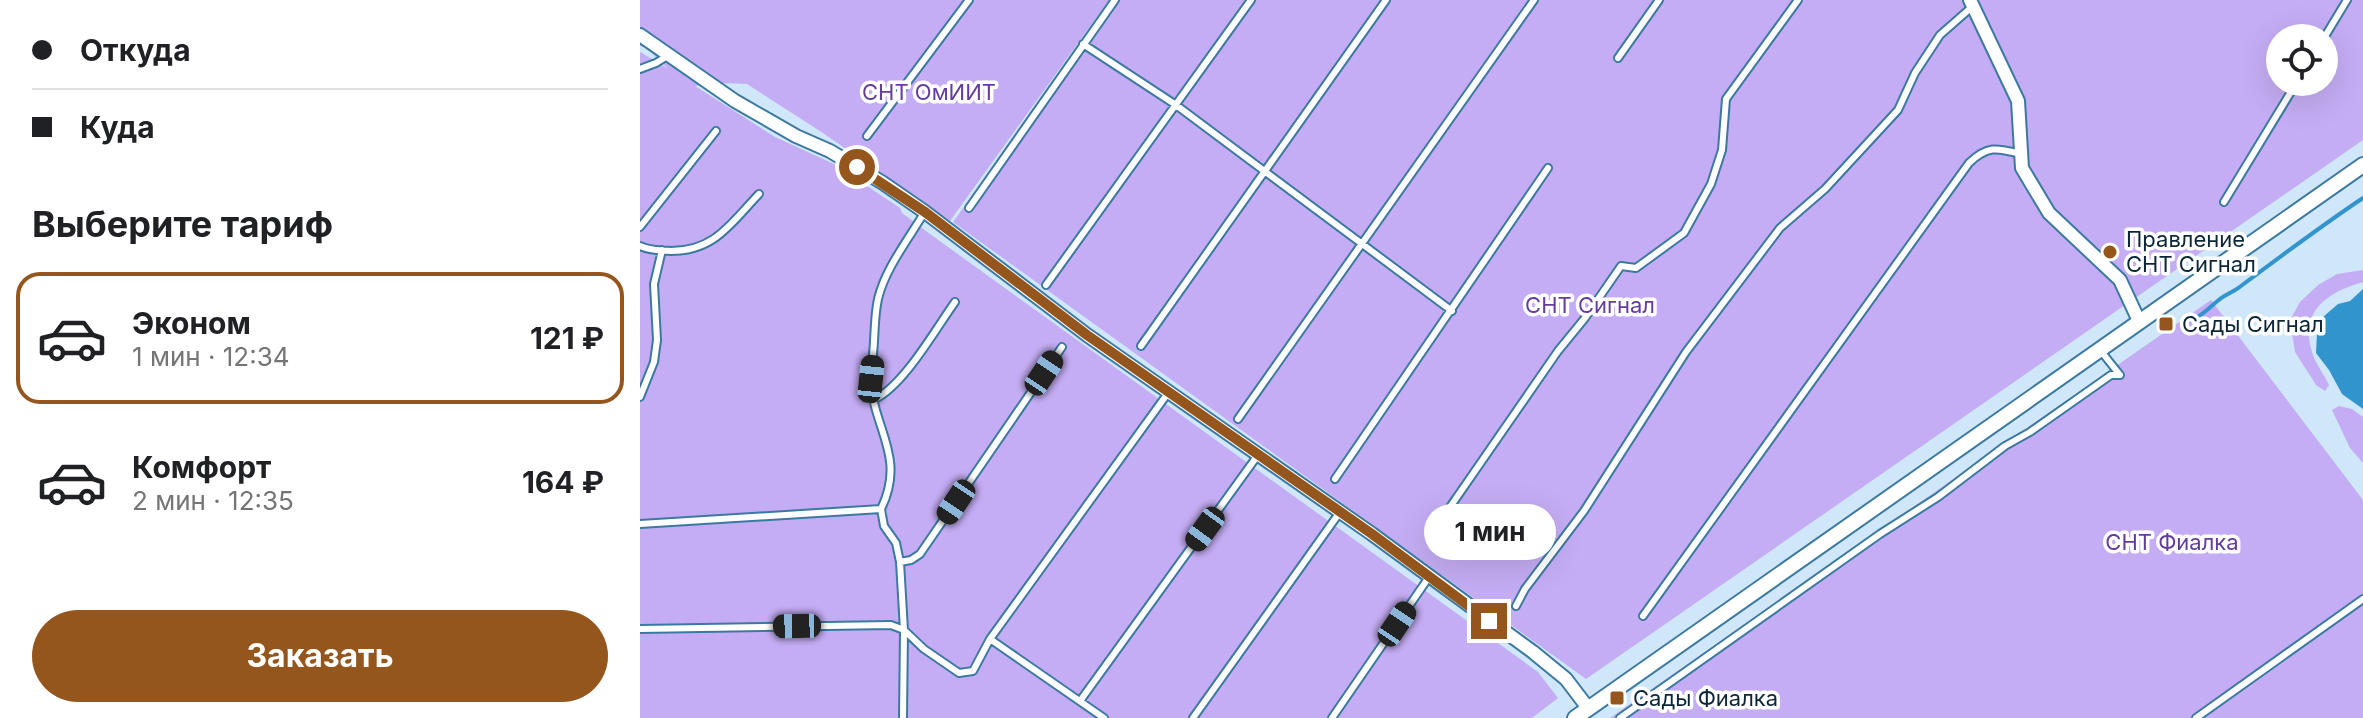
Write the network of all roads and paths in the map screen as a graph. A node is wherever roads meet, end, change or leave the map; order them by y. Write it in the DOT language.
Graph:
graph roads {
  1 [pos="969,0"];
  2 [pos="1115,0"];
  3 [pos="1251,0"];
  4 [pos="1386,0"];
  5 [pos="1534,0"];
  6 [pos="1659,0"];
  7 [pos="1798,0"];
  8 [pos="2347,0"];
  9 [pos="1971,3"];
  10 [pos="2332,24"];
  11 [pos="640,35"];
  12 [pos="1083,44"];
  13 [pos="670,54"];
  14 [pos="1618,58"];
  15 [pos="640,69"];
  16 [pos="2288,96"];
  17 [pos="1176,105"];
  18 [pos="716,131"];
  19 [pos="867,136"];
  20 [pos="2021,154"];
  21 [pos="2363,165"];
  22 [pos="1548,168"];
  23 [pos="1265,171"];
  24 [pos="759,194"];
  25 [pos="2224,202"];
  26 [pos="969,208"];
  27 [pos="925,212"];
  28 [pos="640,227"];
  29 [pos="1362,244"];
  30 [pos="640,246"];
  31 [pos="662,250"];
  32 [pos="1046,285"];
  33 [pos="955,302"];
  34 [pos="1452,311"];
  35 [pos="2139,321"];
  36 [pos="1141,346"];
  37 [pos="1062,347"];
  38 [pos="2099,349"];
  39 [pos="1169,391"];
  40 [pos="640,397"];
  41 [pos="875,399"];
  42 [pos="1238,419"];
  43 [pos="1258,455"];
  44 [pos="1335,479"];
  45 [pos="881,509"];
  46 [pos="1340,512"];
  47 [pos="640,524"];
  48 [pos="1430,536"];
  49 [pos="900,562"];
  50 [pos="1429,577"];
  51 [pos="2363,599"];
  52 [pos="1516,606"];
  53 [pos="1643,616"];
  54 [pos="640,629"];
  55 [pos="904,630"];
  56 [pos="990,639"];
  57 [pos="1080,701"];
  58 [pos="1588,708"];
  59 [pos="903,718"];
  60 [pos="1104,718"];
  61 [pos="1193,718"];
  62 [pos="1332,718"];
  63 [pos="1575,718"];
  64 [pos="1620,718"];
  65 [pos="2196,718"];
  1 -- 19 [label="lane"];
  2 -- 12 [label="lane"];
  3 -- 17 [label="lane"];
  4 -- 23 [label="lane"];
  5 -- 29 [label="lane"];
  6 -- 14 [label="lane"];
  7 -- 48 [label="lane"];
  8 -- 10 [label="lane"];
  9 -- 20 [label="street"];
  9 -- 52 [label="lane"];
  11 -- 13 [label="street"];
  12 -- 17 [label="lane"];
  12 -- 26 [label="lane"];
  13 -- 15 [label="lane"];
  13 -- 27 [label="street"];
  16 -- 25 [label="lane"];
  17 -- 23 [label="lane"];
  17 -- 32 [label="lane"];
  18 -- 28 [label="lane"];
  20 -- 35 [label="street"];
  20 -- 53 [label="lane"];
  21 -- 35 [label="street"];
  22 -- 34 [label="lane"];
  23 -- 29 [label="lane"];
  23 -- 36 [label="lane"];
  24 -- 31 [label="lane"];
  27 -- 39 [label="street"];
  27 -- 41 [label="lane"];
  29 -- 34 [label="lane"];
  29 -- 42 [label="lane"];
  30 -- 31 [label="lane"];
  31 -- 40 [label="lane"];
  33 -- 41 [label="lane"];
  34 -- 44 [label="lane"];
  35 -- 38 [label="street"];
  37 -- 49 [label="lane"];
  38 -- 58 [label="street"];
  38 -- 64 [label="lane"];
  39 -- 43 [label="street"];
  39 -- 56 [label="lane"];
  41 -- 45 [label="lane"];
  43 -- 46 [label="street"];
  43 -- 57 [label="lane"];
  45 -- 47 [label="lane"];
  45 -- 49 [label="lane"];
  46 -- 50 [label="street"];
  46 -- 61 [label="lane"];
  49 -- 55 [label="lane"];
  50 -- 58 [label="street"];
  50 -- 62 [label="lane"];
  51 -- 65 [label="lane"];
  54 -- 55 [label="lane"];
  55 -- 56 [label="lane"];
  55 -- 59 [label="lane"];
  56 -- 57 [label="lane"];
  57 -- 60 [label="lane"];
  58 -- 63 [label="street"];
}
